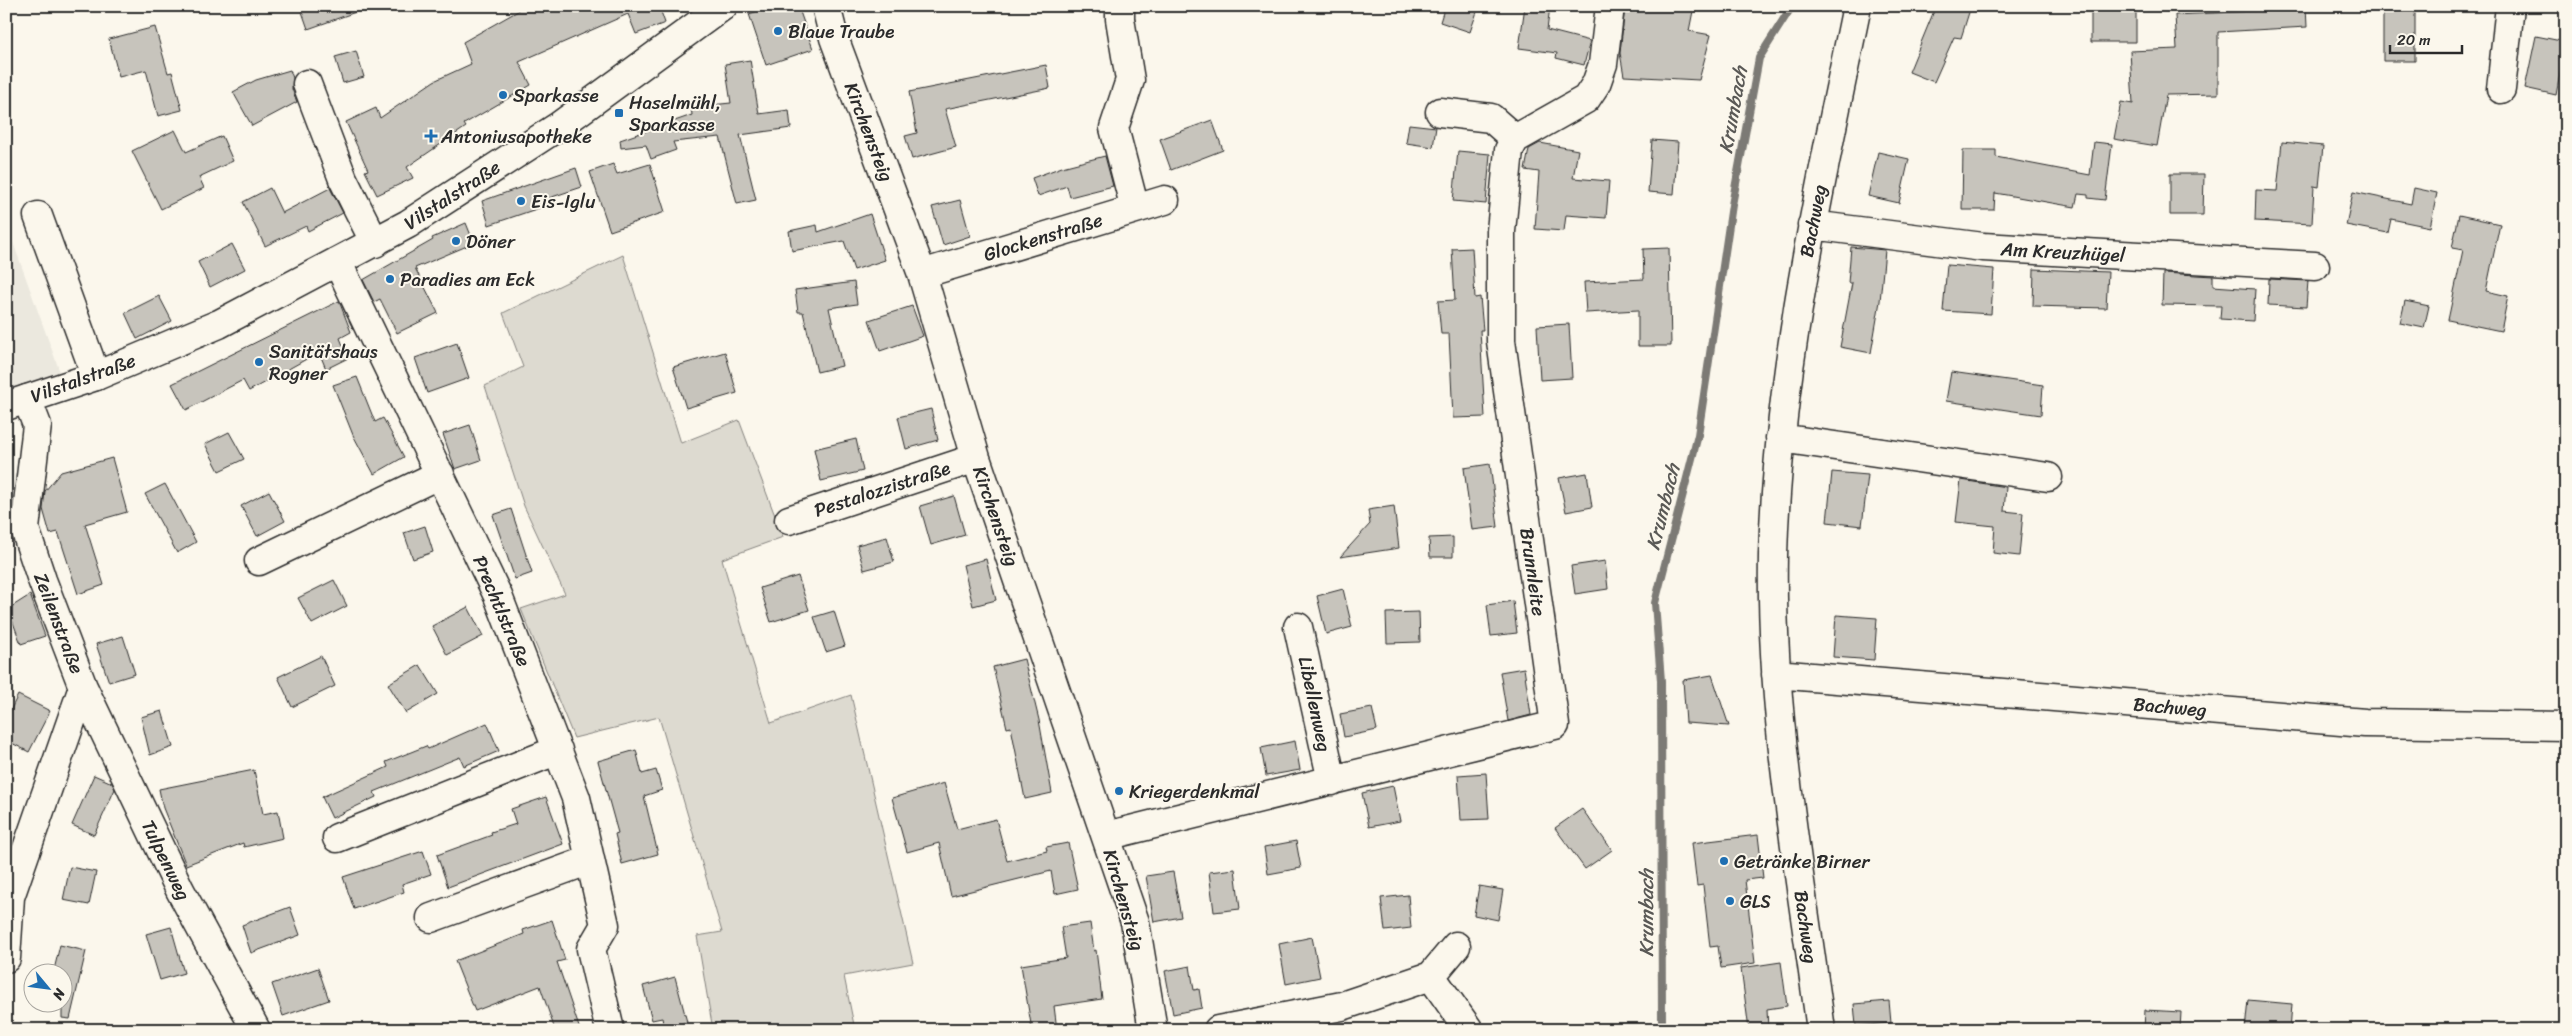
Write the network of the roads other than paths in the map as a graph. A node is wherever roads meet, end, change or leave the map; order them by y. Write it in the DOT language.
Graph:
graph roads {
  1 [pos="723,6"];
  2 [pos="826,6"];
  3 [pos="1120,6"];
  4 [pos="1610,6"];
  5 [pos="1857,6"];
  6 [pos="2510,6"];
  7 [pos="307,84"];
  8 [pos="2501,89"];
  9 [pos="1440,112"];
  10 [pos="1515,139"];
  11 [pos="1165,200"];
  12 [pos="1135,209"];
  13 [pos="38,216"];
  14 [pos="1812,225"];
  15 [pos="375,243"];
  16 [pos="338,263"];
  17 [pos="2315,266"];
  18 [pos="922,274"];
  19 [pos="96,376"];
  20 [pos="16,402"];
  21 [pos="1780,438"];
  22 [pos="976,458"];
  23 [pos="440,474"];
  24 [pos="2048,477"];
  25 [pos="789,520"];
  26 [pos="259,561"];
  27 [pos="1298,627"];
  28 [pos="1776,674"];
  29 [pos="83,687"];
  30 [pos="2566,726"];
  31 [pos="558,750"];
  32 [pos="1332,781"];
  33 [pos="1106,836"];
  34 [pos="338,838"];
  35 [pos="590,860"];
  36 [pos="431,918"];
  37 [pos="1456,946"];
  38 [pos="6,958"];
  39 [pos="1431,976"];
  40 [pos="256,1030"];
  41 [pos="610,1030"];
  42 [pos="1153,1030"];
  43 [pos="1218,1030"];
  44 [pos="1469,1030"];
  45 [pos="1821,1030"];
  1 -- 15 [label="street, Vilstalstraße"];
  2 -- 18 [label="street, Kirchensteig"];
  3 -- 12 [label="street"];
  4 -- 10 [label="street"];
  5 -- 14 [label="street, Bachweg"];
  6 -- 8 [label="street"];
  7 -- 15 [label="street"];
  9 -- 10 [label="street"];
  10 -- 32 [label="street, Brunnleite"];
  11 -- 12 [label="street, Glockenstraße"];
  12 -- 18 [label="street, Glockenstraße"];
  13 -- 19 [label="street"];
  14 -- 17 [label="street, Am Kreuzhügel"];
  14 -- 21 [label="street, Bachweg"];
  15 -- 16 [label="street, Vilstalstraße"];
  16 -- 19 [label="street, Vilstalstraße"];
  16 -- 23 [label="street, Prechtlstraße"];
  18 -- 22 [label="street, Kirchensteig"];
  19 -- 20 [label="street, Vilstalstraße"];
  20 -- 29 [label="street, Zeilenstraße"];
  21 -- 24 [label="street"];
  21 -- 28 [label="street, Bachweg"];
  22 -- 25 [label="street, Pestalozzistraße"];
  22 -- 33 [label="street, Kirchensteig"];
  23 -- 26 [label="street"];
  23 -- 31 [label="street, Prechtlstraße"];
  27 -- 32 [label="street, Libellenweg"];
  28 -- 30 [label="street, Bachweg"];
  28 -- 45 [label="street, Bachweg"];
  29 -- 38 [label="street, Zeilenstraße"];
  29 -- 40 [label="street, Tulpenweg"];
  31 -- 34 [label="street"];
  31 -- 35 [label="street, Prechtlstraße"];
  32 -- 33 [label="street, Brunnleite"];
  33 -- 42 [label="street, Kirchensteig"];
  35 -- 36 [label="street"];
  35 -- 41 [label="street, Prechtlstraße"];
  37 -- 39 [label="street"];
  39 -- 43 [label="street"];
  39 -- 44 [label="street"];
}
